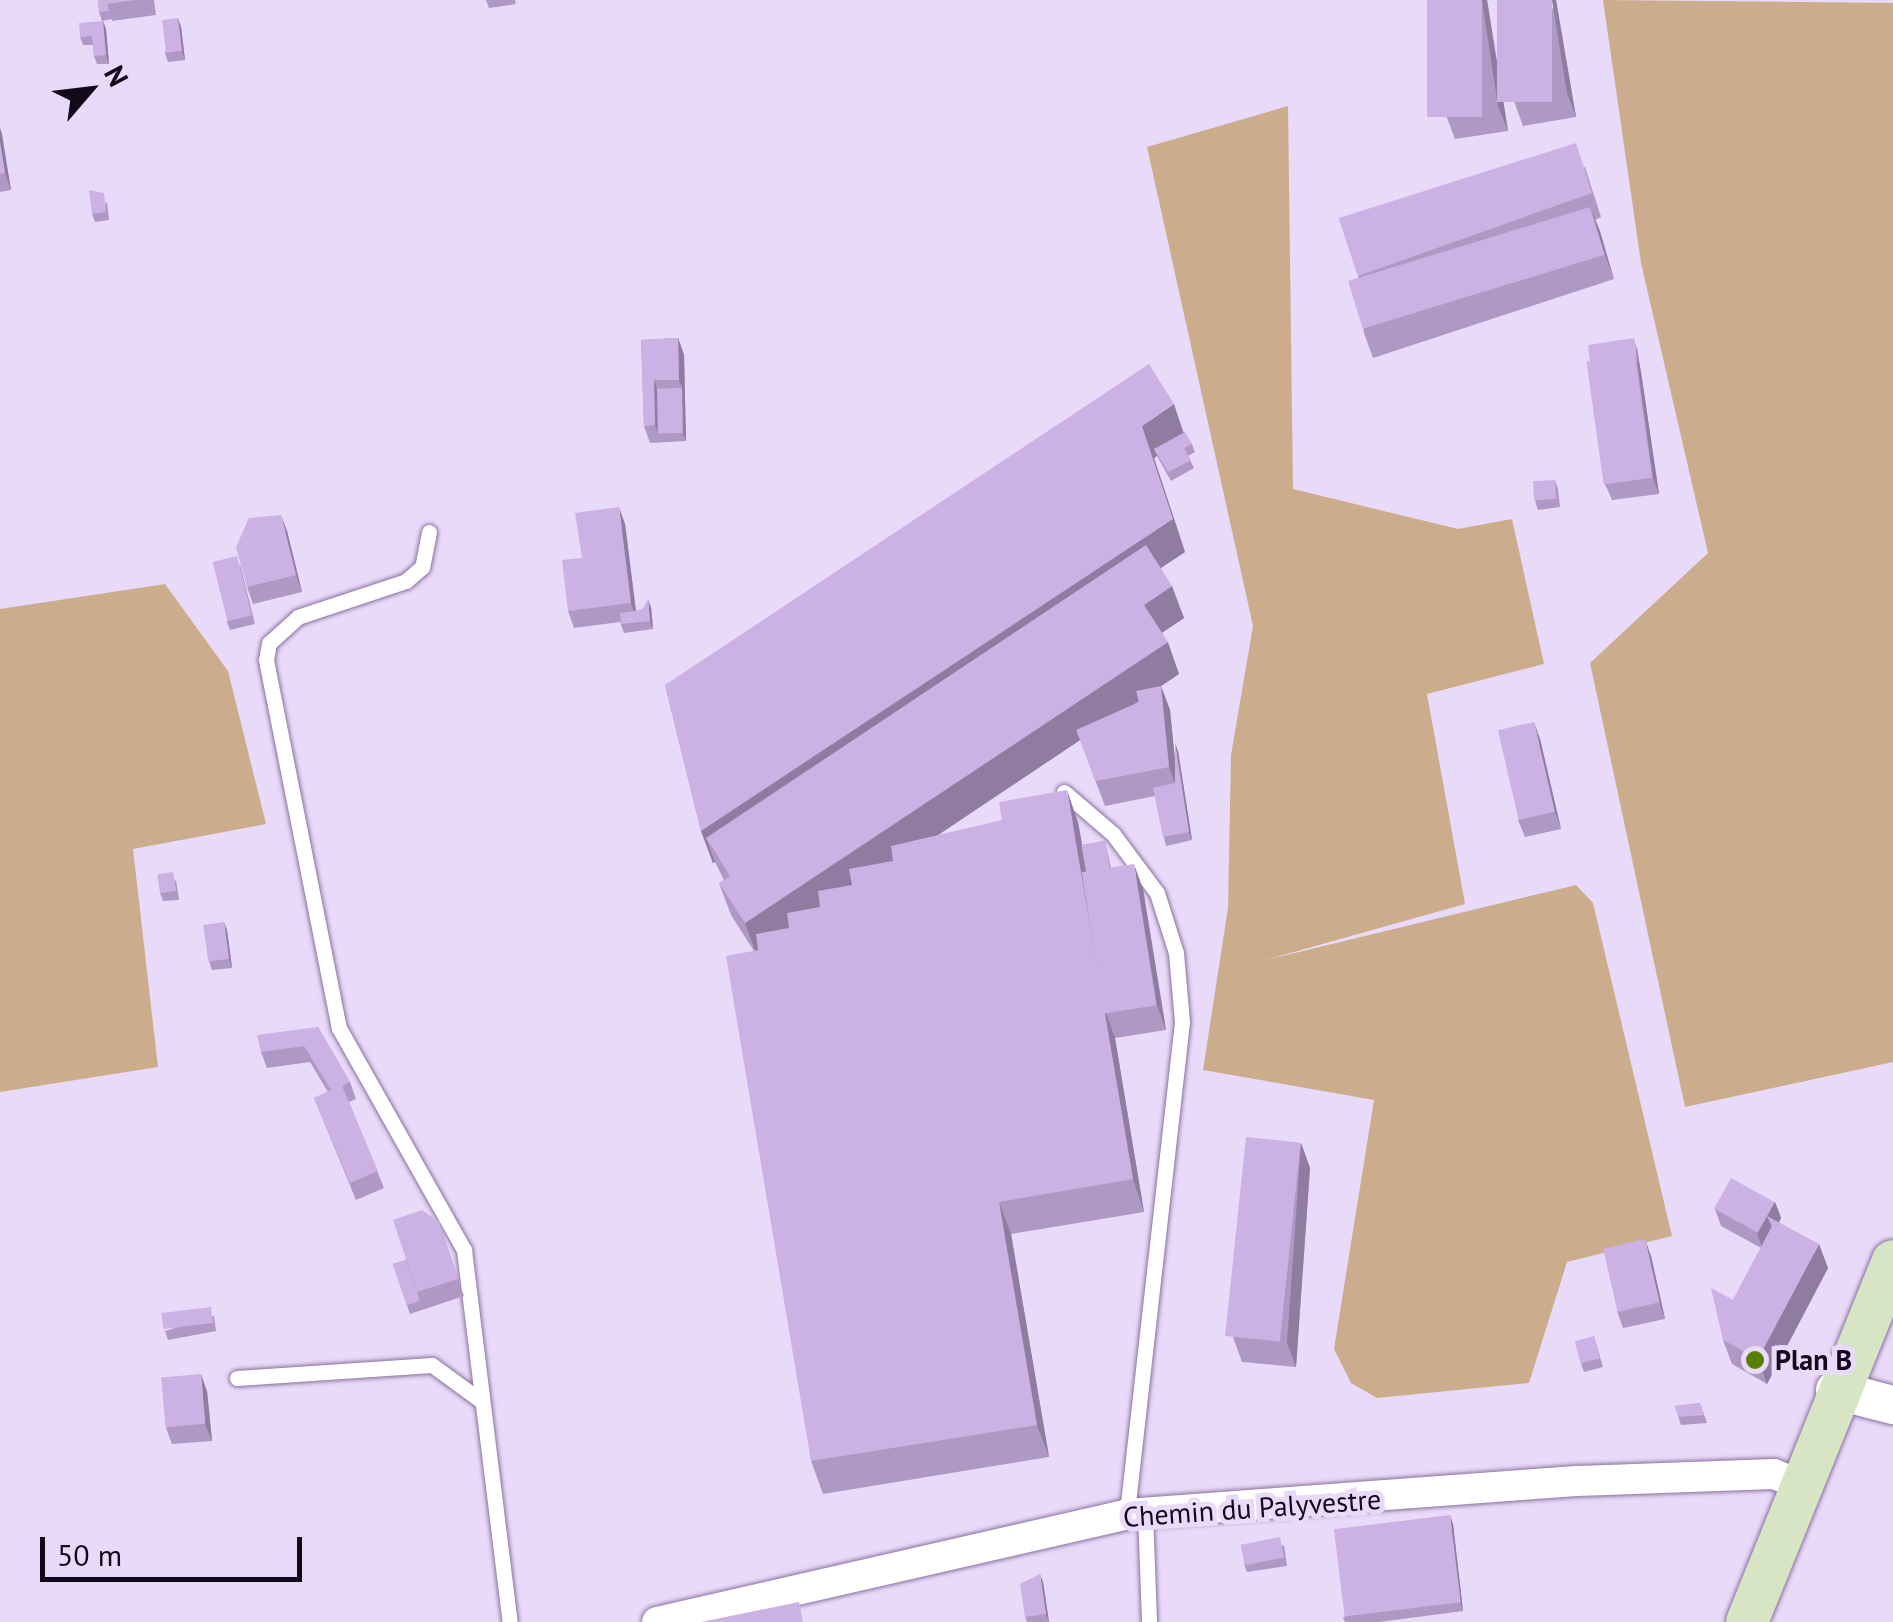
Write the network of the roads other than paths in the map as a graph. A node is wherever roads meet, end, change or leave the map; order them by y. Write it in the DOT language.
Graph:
graph roads {
  1 [pos="429,532"];
  2 [pos="1064,792"];
  3 [pos="1893,1261"];
  4 [pos="237,1378"];
  5 [pos="1835,1390"];
  6 [pos="480,1400"];
  7 [pos="1893,1404"];
  8 [pos="1797,1484"];
  9 [pos="1136,1513"];
  10 [pos="510,1622"];
  11 [pos="657,1622"];
  12 [pos="1149,1622"];
  13 [pos="1747,1622"];
  1 -- 6 [label="lane"];
  2 -- 9 [label="lane"];
  3 -- 5 [label="main road"];
  4 -- 6 [label="lane"];
  5 -- 7 [label="street"];
  5 -- 8 [label="main road"];
  6 -- 10 [label="lane"];
  8 -- 9 [label="street, Chemin du Palyvestre"];
  8 -- 13 [label="main road"];
  9 -- 11 [label="street, Chemin du Palyvestre"];
  9 -- 12 [label="lane"];
}
